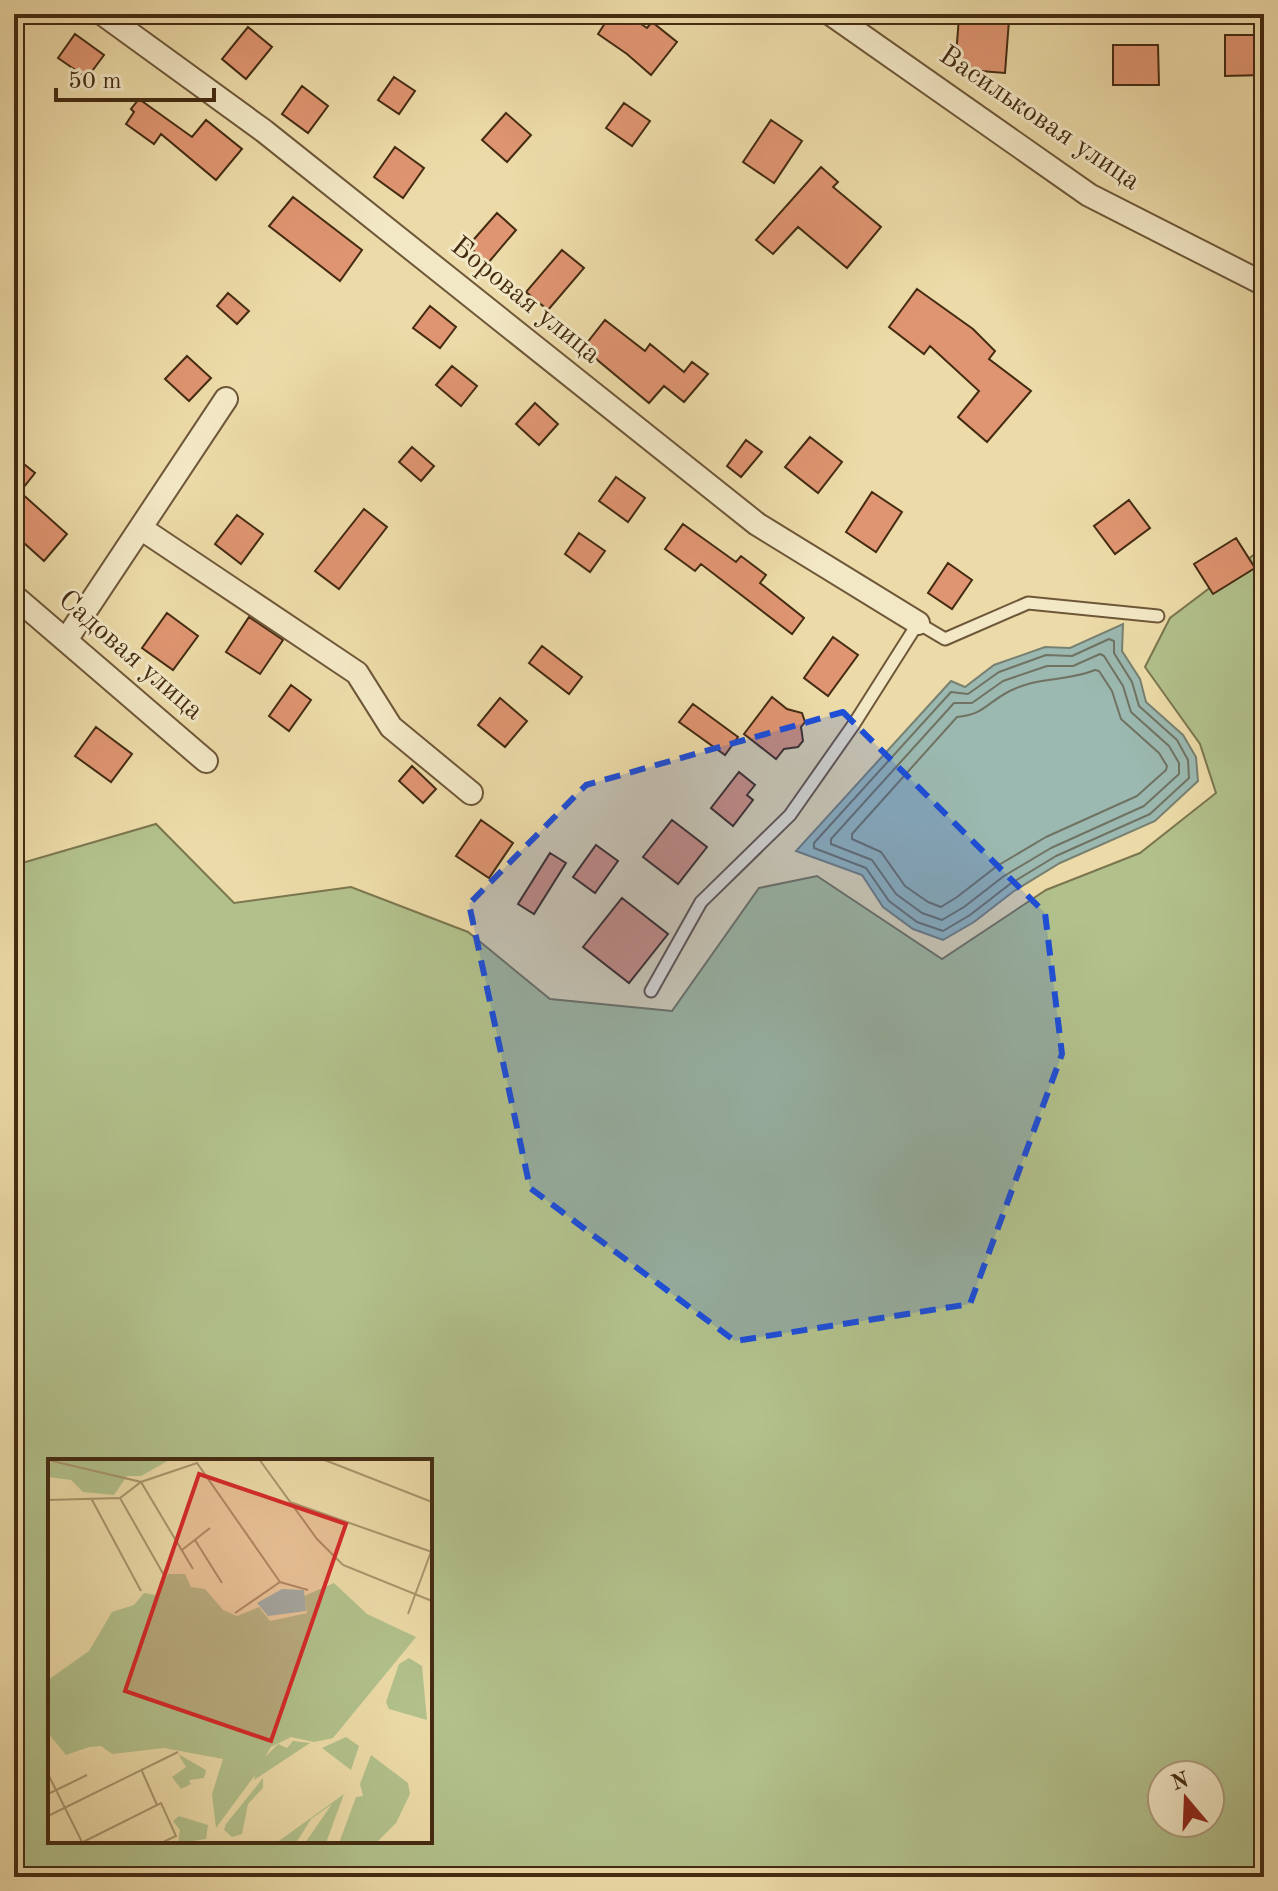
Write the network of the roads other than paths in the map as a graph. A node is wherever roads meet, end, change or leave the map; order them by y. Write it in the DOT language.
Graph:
graph roads {
  1 [pos="103,14"];
  2 [pos="831,14"];
  3 [pos="1264,284"];
  4 [pos="226,399"];
  5 [pos="142,529"];
  6 [pos="14,596"];
  7 [pos="1158,616"];
  8 [pos="918,623"];
  9 [pos="66,640"];
  10 [pos="206,761"];
  11 [pos="471,793"];
  12 [pos="651,991"];
  1 -- 8 [label="street, Боровая улица"];
  2 -- 3 [label="street, Васильковая улица"];
  4 -- 5 [label="street"];
  5 -- 9 [label="street"];
  5 -- 11 [label="street"];
  6 -- 9 [label="street, Садовая улица"];
  7 -- 8 [label="lane"];
  8 -- 12 [label="lane"];
  9 -- 10 [label="street, Садовая улица"];
}
